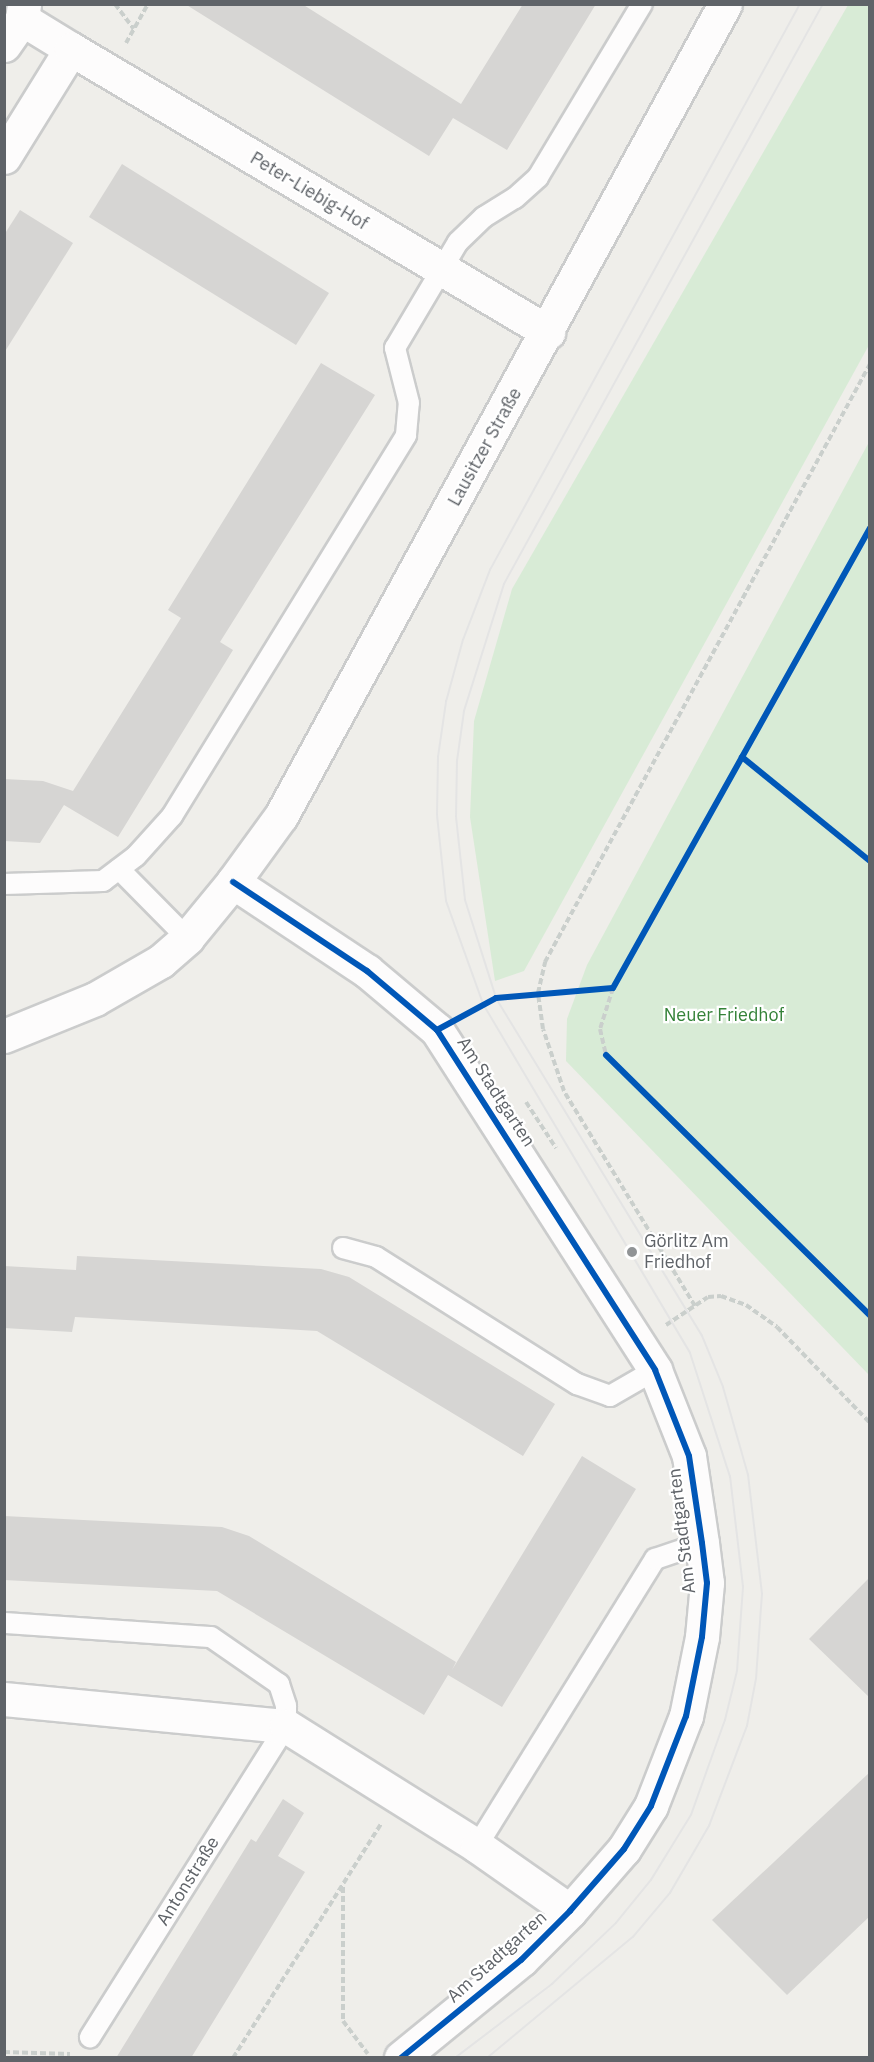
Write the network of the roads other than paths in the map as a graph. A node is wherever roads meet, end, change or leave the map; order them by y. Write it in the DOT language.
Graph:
graph roads {
  1 [pos="642,4"];
  2 [pos="724,4"];
  3 [pos="17,23"];
  4 [pos="71,49"];
  5 [pos="4,157"];
  6 [pos="441,270"];
  7 [pos="548,332"];
  8 [pos="119,869"];
  9 [pos="233,882"];
  10 [pos="4,885"];
  11 [pos="187,938"];
  12 [pos="4,1036"];
  13 [pos="343,1248"];
  14 [pos="655,1370"];
  15 [pos="702,1543"];
  16 [pos="4,1623"];
  17 [pos="4,1699"];
  18 [pos="286,1726"];
  19 [pos="477,1846"];
  20 [pos="570,1911"];
  21 [pos="90,2037"];
  22 [pos="401,2058"];
  1 -- 6 [label="lane"];
  2 -- 7 [label="street, Lausitzer Straße"];
  3 -- 4 [label="street, Peter-Liebig-Hof"];
  4 -- 5 [label="street"];
  4 -- 6 [label="street, Peter-Liebig-Hof"];
  6 -- 7 [label="street, Peter-Liebig-Hof"];
  6 -- 8 [label="lane"];
  7 -- 9 [label="street, Lausitzer Straße"];
  8 -- 10 [label="lane"];
  8 -- 11 [label="lane"];
  9 -- 11 [label="street, Lausitzer Straße"];
  9 -- 14 [label="street, Am Stadtgarten"];
  11 -- 12 [label="street, Lausitzer Straße"];
  13 -- 14 [label="lane"];
  14 -- 15 [label="street, Am Stadtgarten"];
  15 -- 19 [label="lane, Am Stadtgarten"];
  15 -- 20 [label="street, Am Stadtgarten"];
  16 -- 18 [label="lane"];
  17 -- 18 [label="street"];
  18 -- 19 [label="street"];
  18 -- 21 [label="lane, Antonstraße"];
  19 -- 20 [label="street"];
  20 -- 22 [label="street, Am Stadtgarten"];
}
